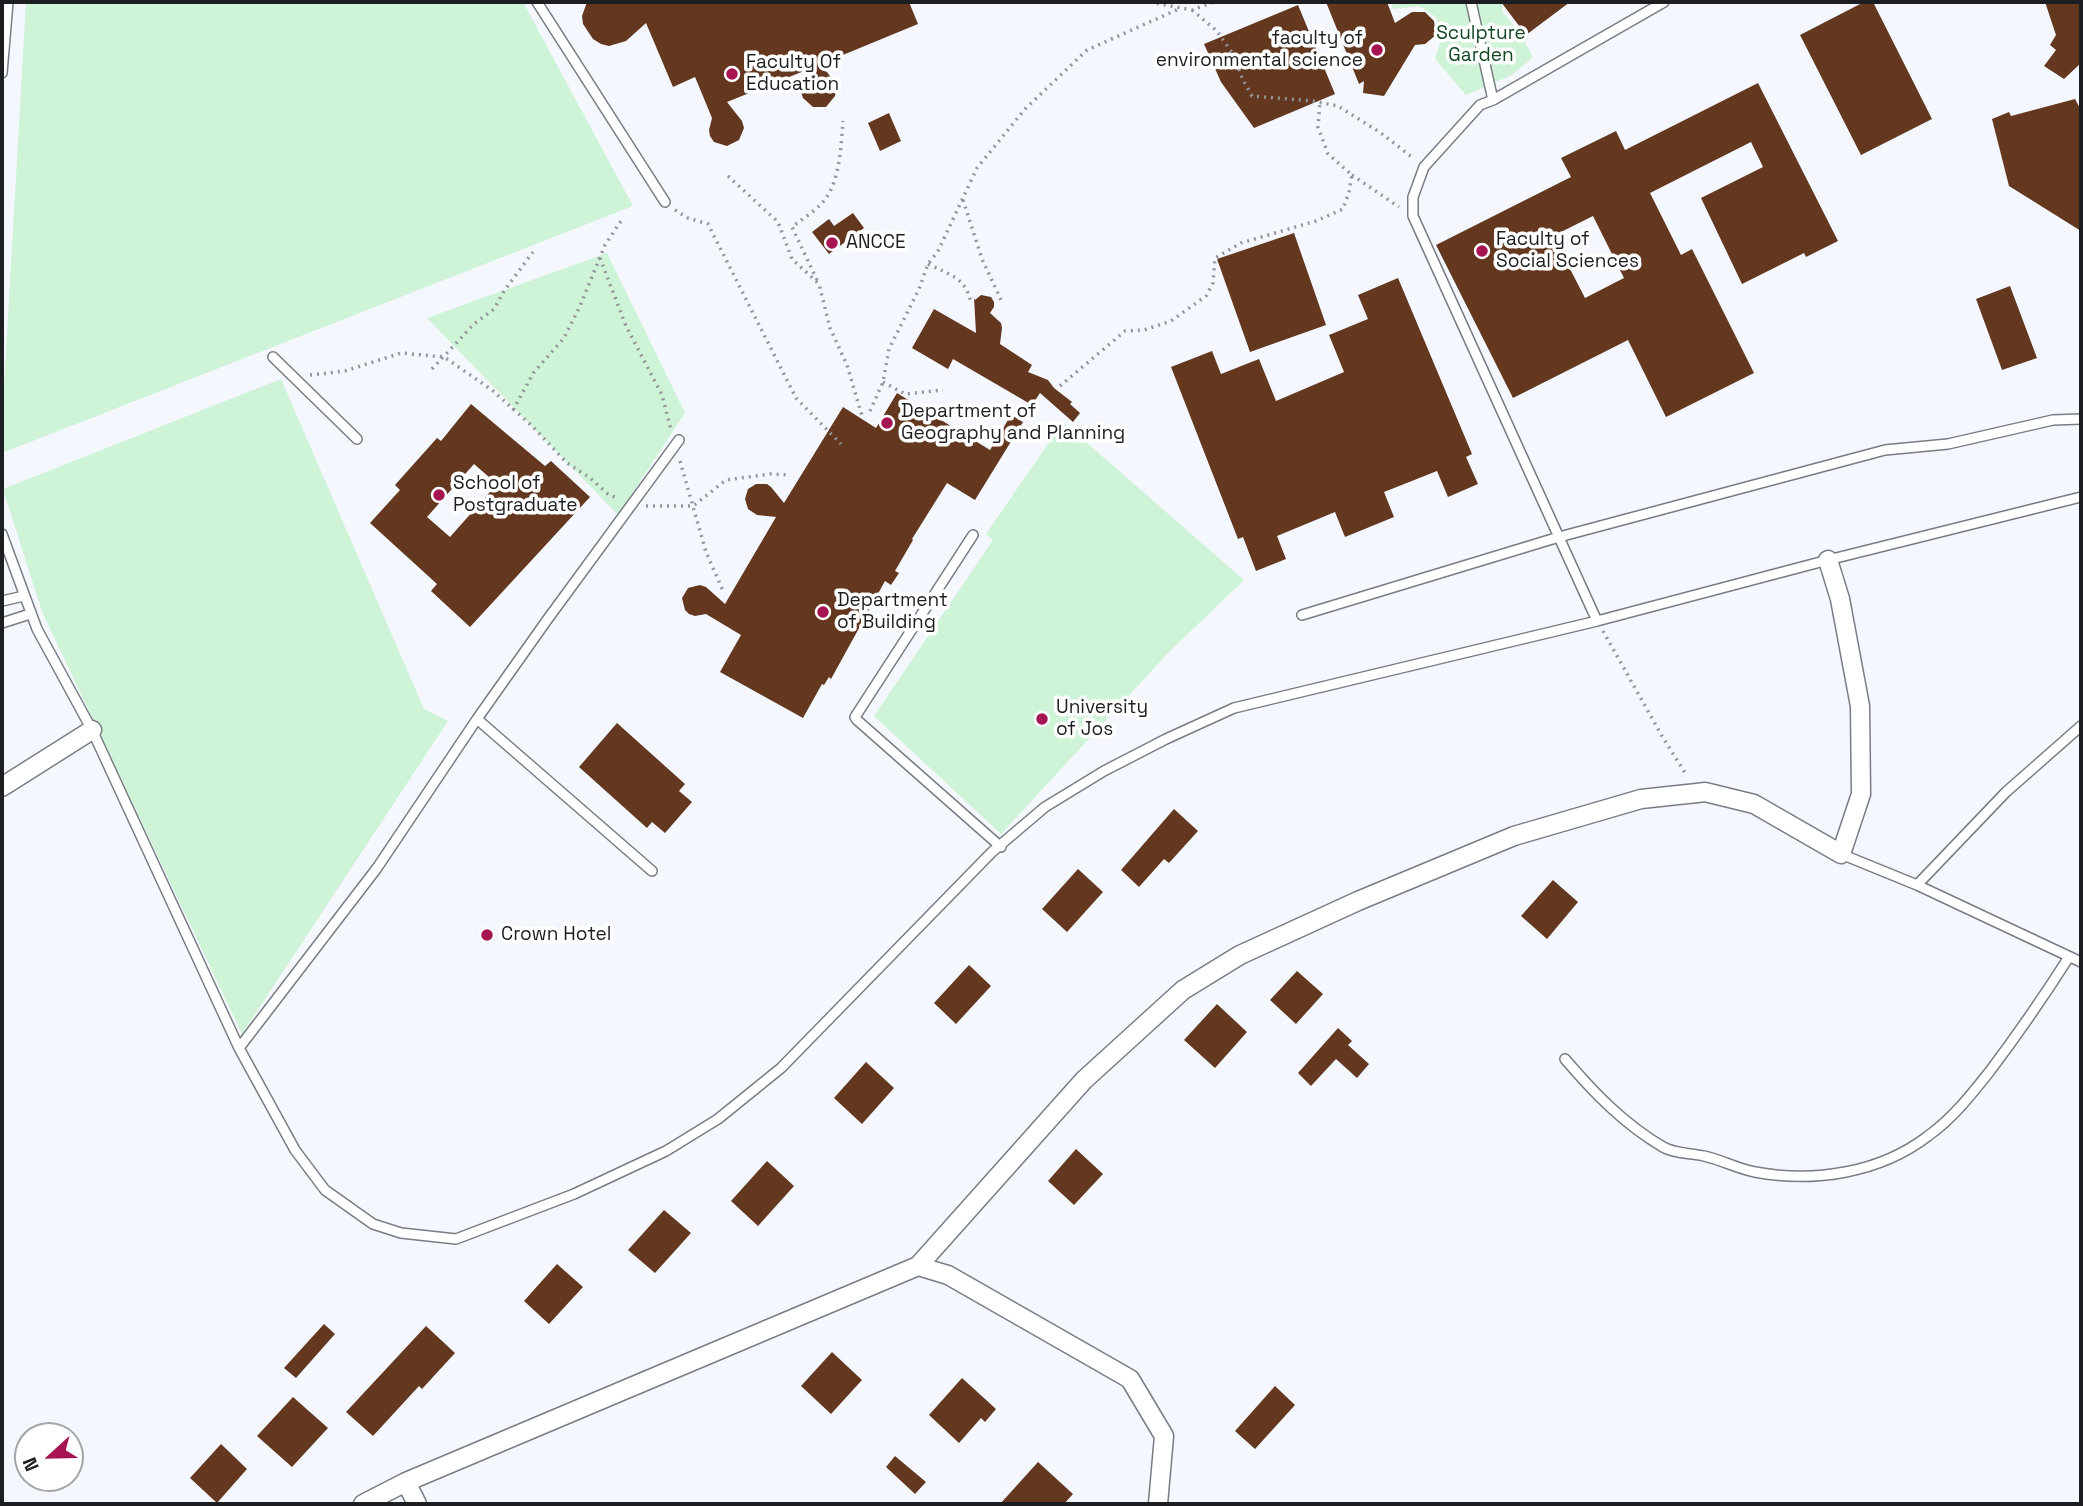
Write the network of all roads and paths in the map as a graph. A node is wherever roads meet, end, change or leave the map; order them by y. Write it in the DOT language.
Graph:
graph roads {
  1 [pos="8,2"];
  2 [pos="537,2"];
  3 [pos="1150,2"];
  4 [pos="1214,2"];
  5 [pos="1471,2"];
  6 [pos="1664,2"];
  7 [pos="1181,8"];
  8 [pos="1192,10"];
  9 [pos="2,73"];
  10 [pos="1493,100"];
  11 [pos="1320,102"];
  12 [pos="843,121"];
  13 [pos="1424,167"];
  14 [pos="1352,175"];
  15 [pos="728,176"];
  16 [pos="964,200"];
  17 [pos="665,202"];
  18 [pos="1413,216"];
  19 [pos="623,218"];
  20 [pos="533,252"];
  21 [pos="600,258"];
  22 [pos="928,264"];
  23 [pos="819,284"];
  24 [pos="971,304"];
  25 [pos="1003,304"];
  26 [pos="273,357"];
  27 [pos="444,358"];
  28 [pos="432,369"];
  29 [pos="294,377"];
  30 [pos="883,382"];
  31 [pos="1060,386"];
  32 [pos="943,390"];
  33 [pos="513,410"];
  34 [pos="870,411"];
  35 [pos="862,416"];
  36 [pos="2081,418"];
  37 [pos="357,439"];
  38 [pos="677,443"];
  39 [pos="841,444"];
  40 [pos="788,475"];
  41 [pos="2081,497"];
  42 [pos="633,503"];
  43 [pos="693,506"];
  44 [pos="2,534"];
  45 [pos="973,535"];
  46 [pos="1559,537"];
  47 [pos="1828,560"];
  48 [pos="724,593"];
  49 [pos="24,596"];
  50 [pos="2,601"];
  51 [pos="30,614"];
  52 [pos="1302,615"];
  53 [pos="1597,621"];
  54 [pos="2,623"];
  55 [pos="477,719"];
  56 [pos="2081,726"];
  57 [pos="92,730"];
  58 [pos="2,787"];
  59 [pos="1697,793"];
  60 [pos="1001,847"];
  61 [pos="1841,854"];
  62 [pos="652,871"];
  63 [pos="1917,885"];
  64 [pos="2069,957"];
  65 [pos="2081,962"];
  66 [pos="239,1048"];
  67 [pos="1564,1059"];
  68 [pos="918,1266"];
  69 [pos="406,1482"];
  70 [pos="363,1504"];
  71 [pos="417,1504"];
  72 [pos="1158,1504"];
  1 -- 9 [label="lane"];
  2 -- 17 [label="lane"];
  3 -- 7 [label="path"];
  4 -- 8 [label="path"];
  5 -- 10 [label="lane"];
  6 -- 10 [label="lane"];
  7 -- 8 [label="path"];
  7 -- 16 [label="path"];
  8 -- 11 [label="path"];
  10 -- 13 [label="lane"];
  11 -- 13 [label="path"];
  11 -- 14 [label="path"];
  12 -- 23 [label="path"];
  13 -- 18 [label="lane"];
  14 -- 18 [label="path"];
  14 -- 31 [label="path"];
  15 -- 23 [label="path"];
  16 -- 22 [label="path"];
  16 -- 25 [label="path"];
  17 -- 39 [label="path"];
  18 -- 46 [label="lane"];
  19 -- 21 [label="path"];
  20 -- 27 [label="path"];
  21 -- 33 [label="path"];
  21 -- 38 [label="path"];
  22 -- 24 [label="path"];
  22 -- 30 [label="path"];
  23 -- 35 [label="path"];
  26 -- 29 [label="lane"];
  27 -- 28 [label="path"];
  27 -- 29 [label="path"];
  27 -- 33 [label="path"];
  29 -- 37 [label="lane"];
  30 -- 32 [label="path"];
  30 -- 34 [label="path"];
  33 -- 42 [label="path"];
  36 -- 46 [label="lane"];
  38 -- 42 [label="lane"];
  38 -- 43 [label="path"];
  40 -- 43 [label="path"];
  41 -- 47 [label="lane"];
  42 -- 43 [label="path"];
  42 -- 55 [label="lane"];
  43 -- 48 [label="path"];
  44 -- 49 [label="lane"];
  45 -- 60 [label="lane"];
  46 -- 52 [label="lane"];
  46 -- 53 [label="lane"];
  47 -- 53 [label="lane"];
  47 -- 61 [label="street"];
  49 -- 50 [label="lane"];
  49 -- 51 [label="lane"];
  51 -- 54 [label="lane"];
  51 -- 57 [label="lane"];
  53 -- 59 [label="path"];
  53 -- 60 [label="lane"];
  55 -- 62 [label="lane"];
  55 -- 66 [label="lane"];
  56 -- 63 [label="lane"];
  57 -- 58 [label="street"];
  57 -- 66 [label="lane"];
  59 -- 61 [label="street"];
  59 -- 68 [label="street"];
  60 -- 66 [label="lane"];
  61 -- 63 [label="lane"];
  63 -- 64 [label="lane"];
  64 -- 65 [label="lane"];
  64 -- 67 [label="lane"];
  68 -- 69 [label="street"];
  68 -- 72 [label="street"];
  69 -- 70 [label="street"];
  69 -- 71 [label="street"];
}
